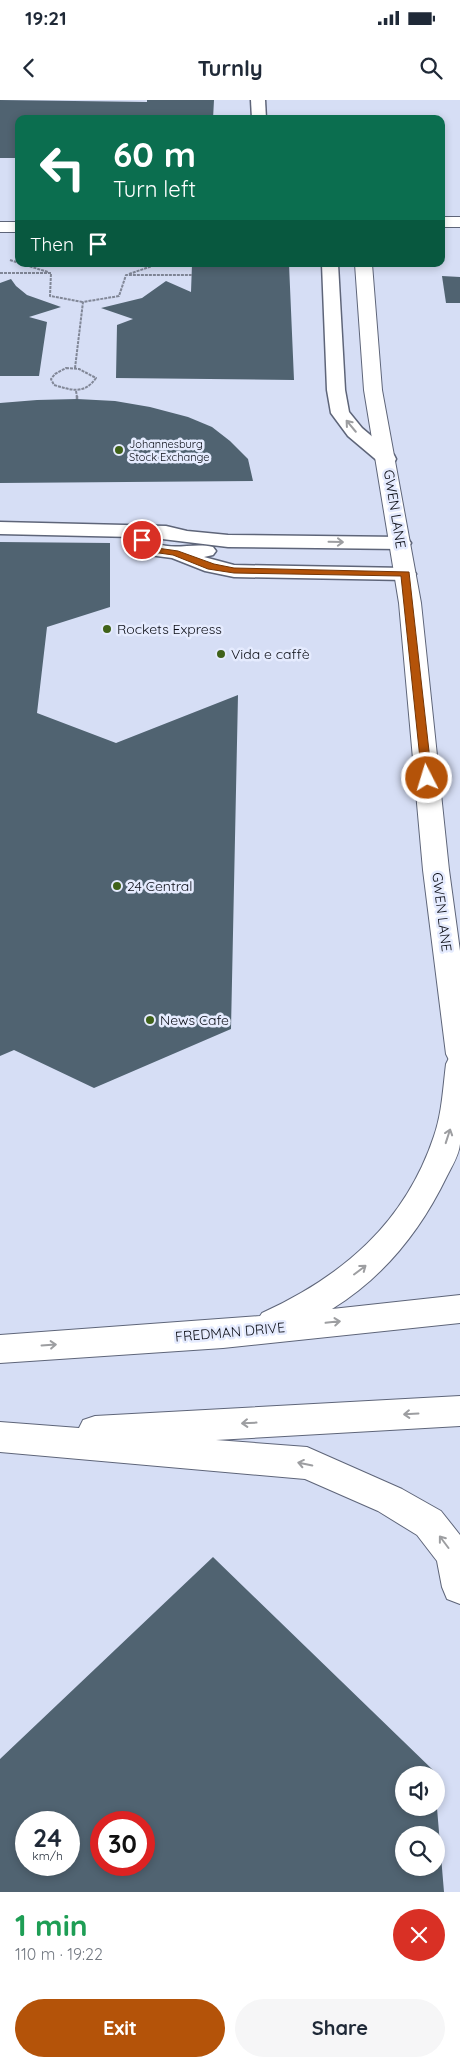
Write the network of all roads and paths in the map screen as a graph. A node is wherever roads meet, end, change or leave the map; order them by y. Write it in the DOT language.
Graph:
graph roads {
  1 [pos="258,100"];
  2 [pos="258,115"];
  3 [pos="445,222"];
  4 [pos="460,222"];
  5 [pos="0,227"];
  6 [pos="15,227"];
  7 [pos="32,267"];
  8 [pos="149,267"];
  9 [pos="330,267"];
  10 [pos="362,267"];
  11 [pos="51,273"];
  12 [pos="0,274"];
  13 [pos="126,275"];
  14 [pos="192,275"];
  15 [pos="83,302"];
  16 [pos="75,368"];
  17 [pos="76,391"];
  18 [pos="77,399"];
  19 [pos="386,459"];
  20 [pos="0,528"];
  21 [pos="143,532"];
  22 [pos="402,550"];
  23 [pos="460,1054"];
  24 [pos="460,1064"];
  25 [pos="460,1309"];
  26 [pos="223,1334"];
  27 [pos="0,1349"];
  28 [pos="460,1411"];
  29 [pos="0,1437"];
  30 [pos="460,1587"];
  1 -- 2 [label="lane"];
  3 -- 4 [label="street"];
  5 -- 6 [label="street"];
  7 -- 11 [label="path"];
  8 -- 13 [label="path"];
  19 -- 9 [label="lane, one-way"];
  10 -- 19 [label="street, GWEN LANE"];
  11 -- 12 [label="path"];
  11 -- 15 [label="path"];
  13 -- 14 [label="path"];
  13 -- 15 [label="path"];
  15 -- 16 [label="path"];
  16 -- 17 [label="path"];
  16 -- 17 [label="path"];
  17 -- 18 [label="path"];
  19 -- 22 [label="street, GWEN LANE"];
  20 -- 21 [label="lane"];
  21 -- 22 [label="lane, one-way"];
  21 -- 22 [label="lane"];
  22 -- 23 [label="street, GWEN LANE"];
  26 -- 24 [label="street, one-way"];
  26 -- 25 [label="street, FREDMAN DRIVE, one-way"];
  27 -- 26 [label="street, FREDMAN DRIVE, one-way"];
  28 -- 29 [label="street, one-way"];
  30 -- 29 [label="street, one-way"];
}
